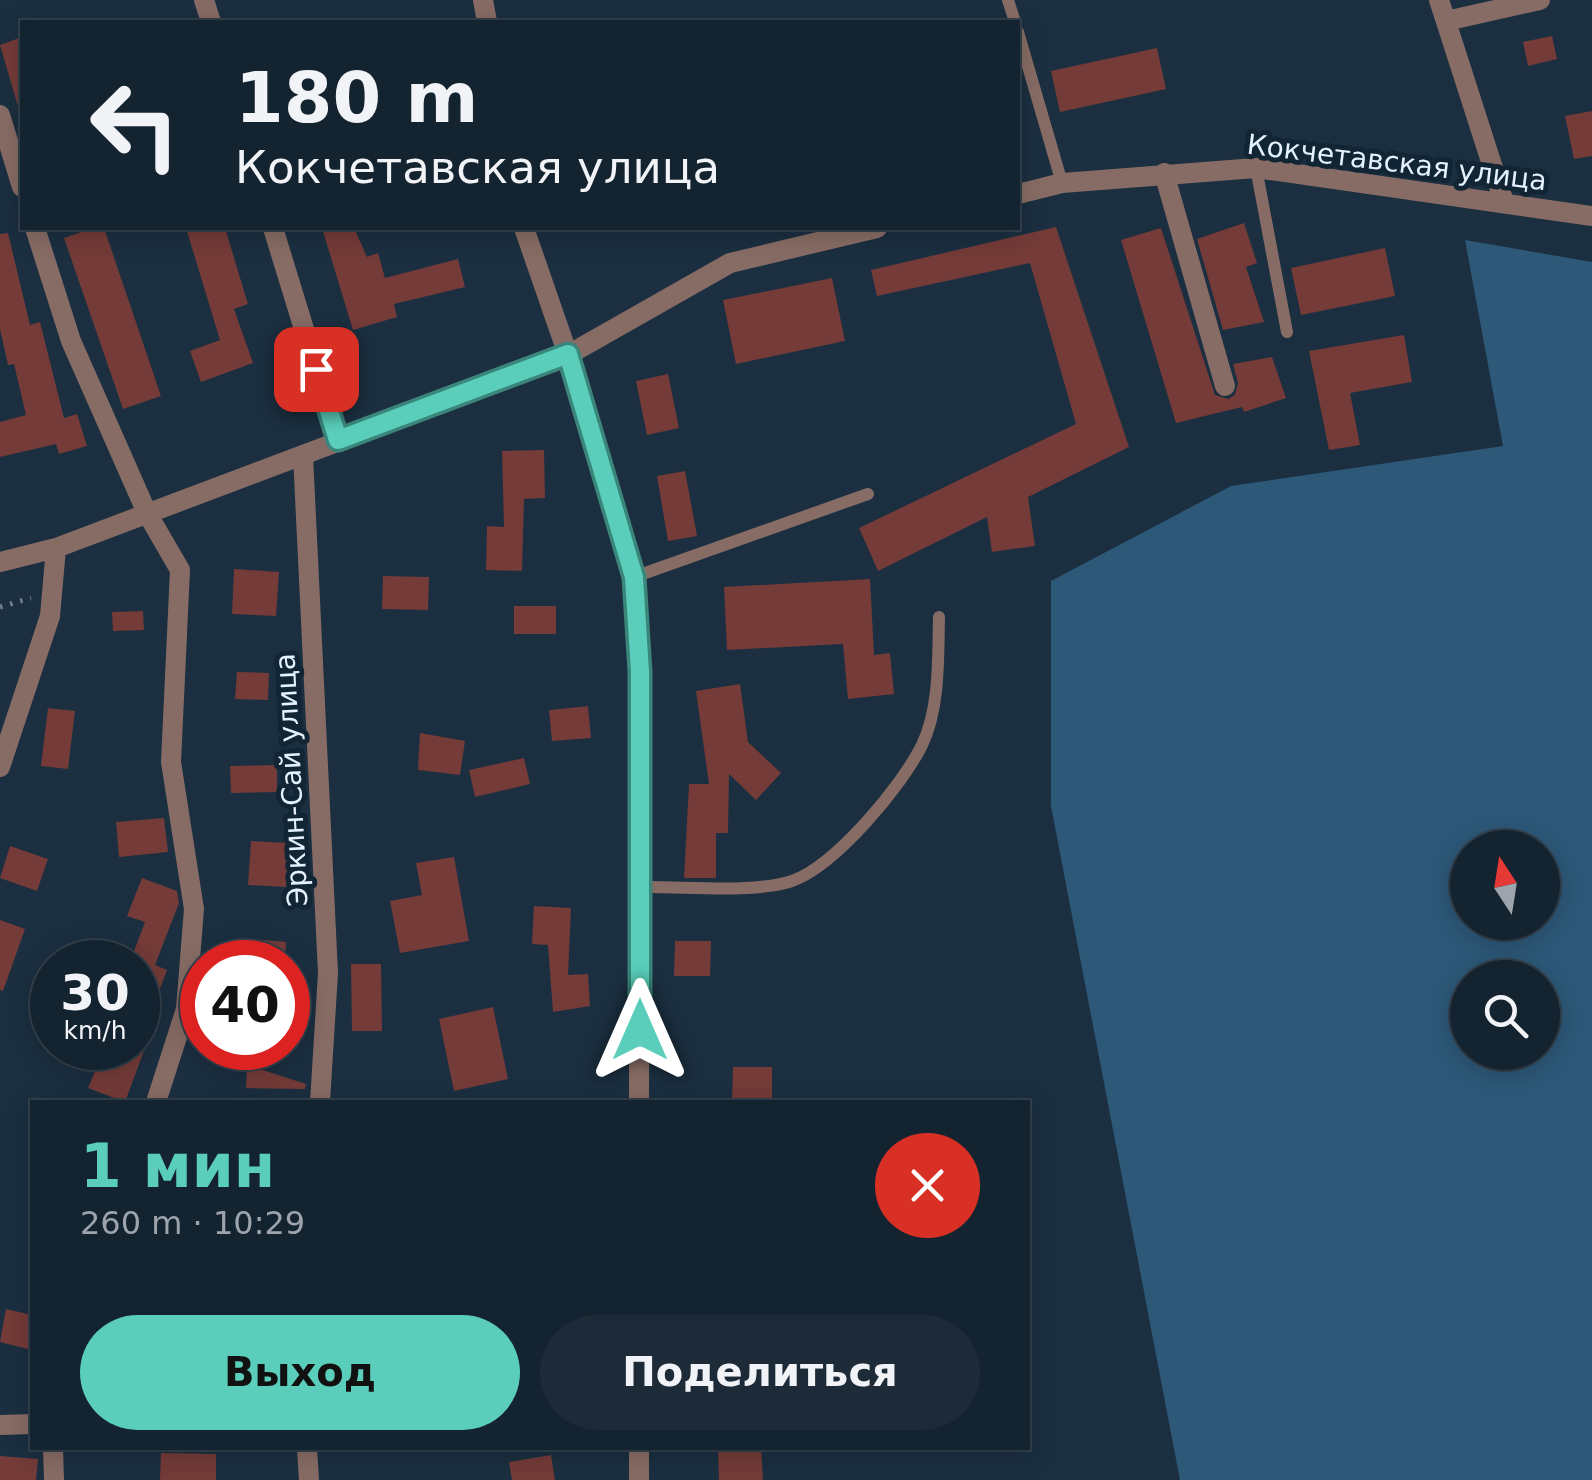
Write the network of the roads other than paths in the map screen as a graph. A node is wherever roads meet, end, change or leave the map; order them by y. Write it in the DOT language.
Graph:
graph roads {
  1 [pos="1439,0"];
  2 [pos="1540,0"];
  3 [pos="1446,21"];
  4 [pos="1020,39"];
  5 [pos="0,115"];
  6 [pos="1256,168"];
  7 [pos="1164,173"];
  8 [pos="20,180"];
  9 [pos="1062,183"];
  10 [pos="1020,194"];
  11 [pos="1504,202"];
  12 [pos="1592,216"];
  13 [pos="36,230"];
  14 [pos="274,230"];
  15 [pos="525,230"];
  16 [pos="869,230"];
  17 [pos="1287,332"];
  18 [pos="568,354"];
  19 [pos="1225,386"];
  20 [pos="338,440"];
  21 [pos="303,455"];
  22 [pos="868,494"];
  23 [pos="147,514"];
  24 [pos="56,548"];
  25 [pos="0,562"];
  26 [pos="634,577"];
  27 [pos="940,617"];
  28 [pos="0,766"];
  29 [pos="640,886"];
  30 [pos="157,1100"];
  31 [pos="320,1100"];
  32 [pos="640,1100"];
  33 [pos="30,1424"];
  34 [pos="0,1425"];
  35 [pos="53,1450"];
  36 [pos="307,1450"];
  37 [pos="639,1450"];
  38 [pos="54,1480"];
  39 [pos="309,1480"];
  40 [pos="639,1480"];
  1 -- 3 [label="street"];
  2 -- 3 [label="street"];
  3 -- 11 [label="street"];
  4 -- 9 [label="lane"];
  5 -- 8 [label="street"];
  6 -- 7 [label="street, Кокчетавская улица"];
  6 -- 11 [label="street, Кокчетавская улица"];
  6 -- 17 [label="lane"];
  7 -- 9 [label="street, Кокчетавская улица"];
  7 -- 19 [label="street"];
  9 -- 10 [label="street, Кокчетавская улица"];
  11 -- 12 [label="street, Кокчетавская улица"];
  13 -- 23 [label="street"];
  14 -- 20 [label="street"];
  15 -- 18 [label="street"];
  16 -- 18 [label="street"];
  18 -- 20 [label="street"];
  18 -- 26 [label="street"];
  20 -- 21 [label="street"];
  21 -- 23 [label="street"];
  21 -- 31 [label="street, Эркин-Сай улица"];
  22 -- 26 [label="lane"];
  23 -- 24 [label="street"];
  23 -- 30 [label="street"];
  24 -- 25 [label="street"];
  24 -- 28 [label="street"];
  26 -- 29 [label="street"];
  27 -- 29 [label="lane"];
  29 -- 32 [label="street"];
  33 -- 34 [label="street"];
  35 -- 38 [label="street"];
  36 -- 39 [label="street"];
  37 -- 40 [label="street"];
}
